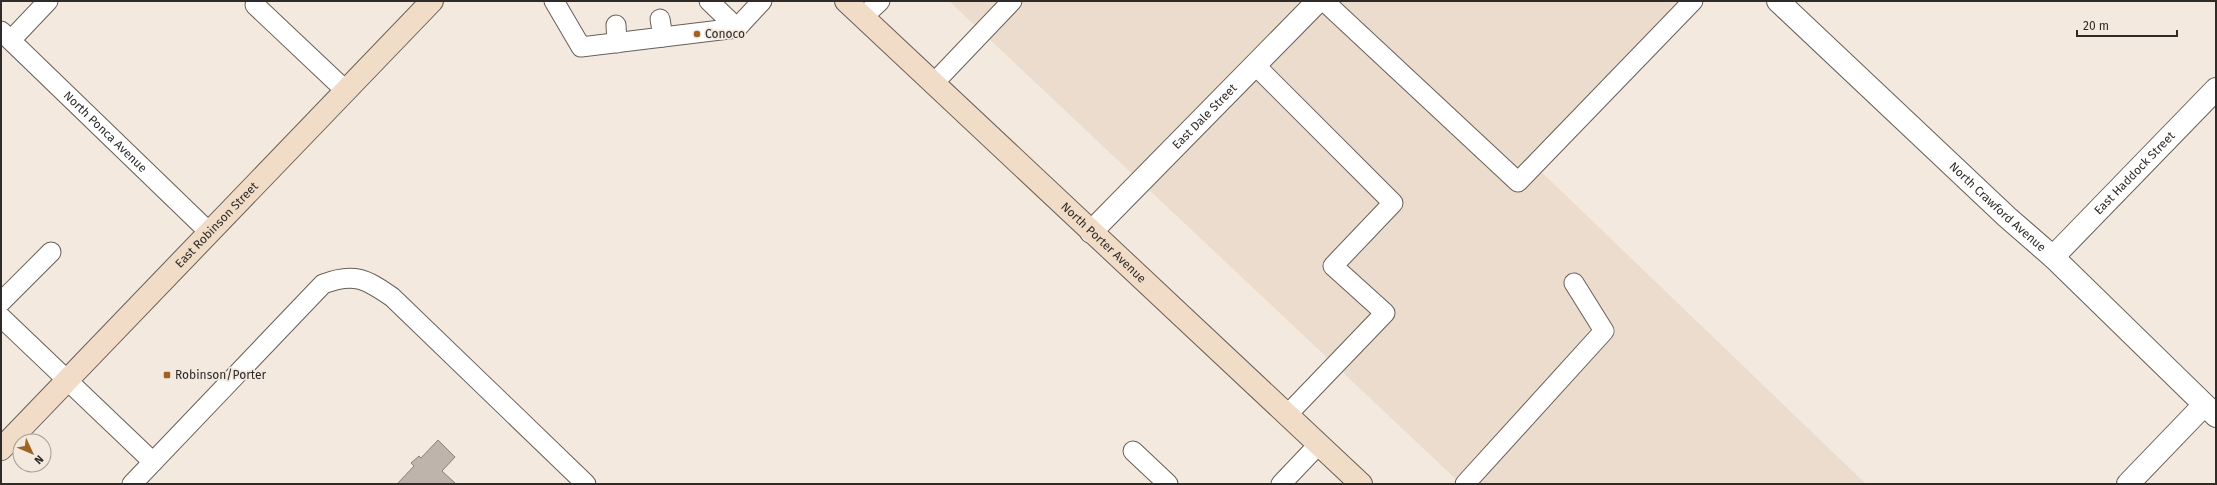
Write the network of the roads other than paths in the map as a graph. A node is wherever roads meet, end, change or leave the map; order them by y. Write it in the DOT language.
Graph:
graph roads {
  1 [pos="48,1"];
  2 [pos="432,1"];
  3 [pos="554,1"];
  4 [pos="709,1"];
  5 [pos="762,1"];
  6 [pos="846,1"];
  7 [pos="880,1"];
  8 [pos="1012,1"];
  9 [pos="1318,1"];
  10 [pos="1324,1"];
  11 [pos="1693,1"];
  12 [pos="1778,1"];
  13 [pos="255,5"];
  14 [pos="863,17"];
  15 [pos="660,19"];
  16 [pos="737,28"];
  17 [pos="6,36"];
  18 [pos="663,37"];
  19 [pos="1256,65"];
  20 [pos="933,84"];
  21 [pos="2216,88"];
  22 [pos="346,91"];
  23 [pos="210,232"];
  24 [pos="1091,232"];
  25 [pos="51,252"];
  26 [pos="2053,257"];
  27 [pos="1574,284"];
  28 [pos="1,302"];
  29 [pos="1,317"];
  30 [pos="67,380"];
  31 [pos="2210,410"];
  32 [pos="1286,415"];
  33 [pos="1319,444"];
  34 [pos="1,449"];
  35 [pos="1133,451"];
  36 [pos="153,462"];
  37 [pos="132,484"];
  38 [pos="586,484"];
  39 [pos="1168,484"];
  40 [pos="1281,484"];
  41 [pos="1361,484"];
  42 [pos="1465,484"];
  43 [pos="2128,484"];
  1 -- 17 [label="lane"];
  2 -- 22 [label="main road, East Robinson Street"];
  3 -- 18 [label="lane"];
  4 -- 16 [label="lane"];
  5 -- 16 [label="lane"];
  6 -- 14 [label="main road, North Porter Avenue"];
  7 -- 14 [label="lane"];
  8 -- 20 [label="lane"];
  9 -- 19 [label="street, East Dale Street"];
  10 -- 11 [label="lane"];
  12 -- 26 [label="street, North Crawford Avenue"];
  13 -- 22 [label="lane"];
  14 -- 20 [label="main road, North Porter Avenue"];
  15 -- 18 [label="lane"];
  16 -- 18 [label="lane"];
  17 -- 23 [label="lane, North Ponca Avenue"];
  19 -- 24 [label="street, East Dale Street"];
  19 -- 32 [label="lane"];
  20 -- 24 [label="main road, North Porter Avenue"];
  21 -- 26 [label="street, East Haddock Street"];
  22 -- 23 [label="main road, East Robinson Street"];
  23 -- 30 [label="main road, East Robinson Street"];
  24 -- 32 [label="main road, North Porter Avenue"];
  25 -- 28 [label="lane"];
  26 -- 31 [label="street, North Crawford Avenue"];
  27 -- 42 [label="lane"];
  29 -- 30 [label="lane"];
  30 -- 34 [label="main road, East Robinson Street"];
  30 -- 36 [label="lane"];
  31 -- 43 [label="street"];
  32 -- 33 [label="main road, North Porter Avenue"];
  33 -- 40 [label="lane"];
  33 -- 41 [label="main road, North Porter Avenue"];
  35 -- 39 [label="lane"];
  36 -- 37 [label="lane"];
  36 -- 38 [label="lane"];
}
